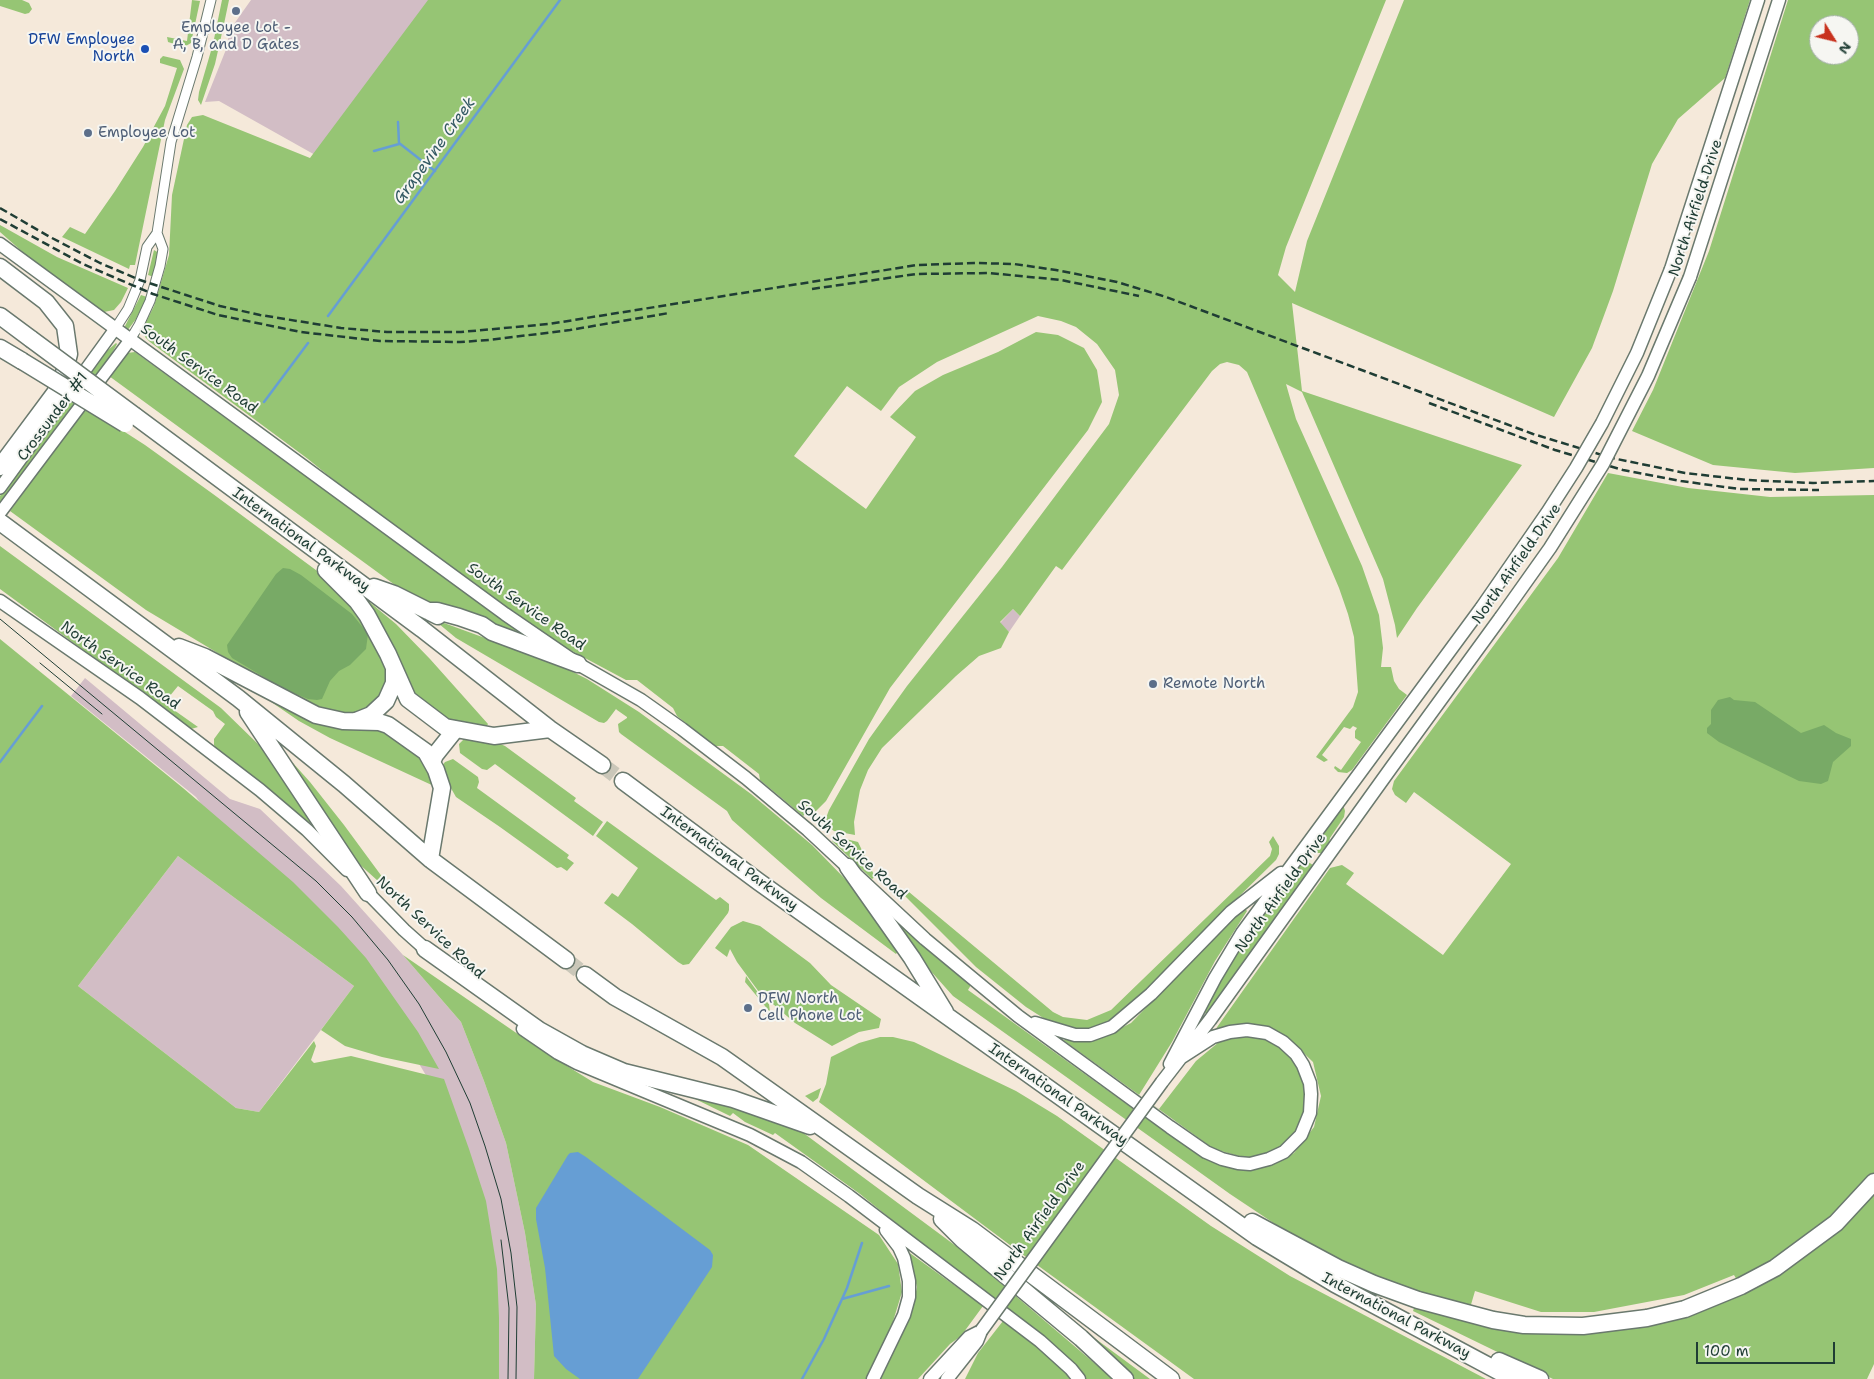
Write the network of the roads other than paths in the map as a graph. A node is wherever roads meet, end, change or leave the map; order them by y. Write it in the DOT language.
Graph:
graph roads {
  1 [pos="211,0"];
  2 [pos="1758,0"];
  3 [pos="1779,0"];
  4 [pos="156,233"];
  5 [pos="0,244"];
  6 [pos="0,268"];
  7 [pos="0,316"];
  8 [pos="115,329"];
  9 [pos="130,340"];
  10 [pos="0,348"];
  11 [pos="130,420"];
  12 [pos="0,467"];
  13 [pos="0,488"];
  14 [pos="0,513"];
  15 [pos="0,522"];
  16 [pos="302,542"];
  17 [pos="355,580"];
  18 [pos="0,601"];
  19 [pos="165,642"];
  20 [pos="578,664"];
  21 [pos="394,669"];
  22 [pos="238,698"];
  23 [pos="354,722"];
  24 [pos="550,728"];
  25 [pos="455,730"];
  26 [pos="432,762"];
  27 [pos="602,764"];
  28 [pos="623,781"];
  29 [pos="430,860"];
  30 [pos="1293,863"];
  31 [pos="848,867"];
  32 [pos="368,893"];
  33 [pos="425,949"];
  34 [pos="566,960"];
  35 [pos="586,975"];
  36 [pos="1018,1016"];
  37 [pos="948,1018"];
  38 [pos="1182,1057"];
  39 [pos="1162,1082"];
  40 [pos="837,1137"];
  41 [pos="1874,1182"];
  42 [pos="1182,1183"];
  43 [pos="918,1196"];
  44 [pos="877,1218"];
  45 [pos="1389,1312"];
  46 [pos="981,1331"];
  47 [pos="959,1364"];
  48 [pos="874,1379"];
  49 [pos="930,1379"];
  50 [pos="947,1379"];
  51 [pos="955,1379"];
  52 [pos="1079,1379"];
  53 [pos="1125,1379"];
  54 [pos="1171,1379"];
  55 [pos="1513,1379"];
  56 [pos="1540,1379"];
  1 -- 4 [label="street"];
  2 -- 30 [label="main road, North Airfield Drive, bridge"];
  3 -- 38 [label="main road, North Airfield Drive, bridge"];
  4 -- 8 [label="street"];
  4 -- 9 [label="street"];
  5 -- 8 [label="main road, South Service Road"];
  6 -- 12 [label="highway"];
  7 -- 11 [label="highway, International Parkway, bridge"];
  8 -- 9 [label="main road, South Service Road"];
  8 -- 13 [label="street, Crossunder #1"];
  9 -- 14 [label="street, Crossunder #1"];
  9 -- 20 [label="main road, South Service Road"];
  10 -- 11 [label="highway, bridge"];
  11 -- 16 [label="highway, International Parkway"];
  15 -- 19 [label="highway"];
  16 -- 17 [label="highway, International Parkway"];
  16 -- 21 [label="highway"];
  17 -- 20 [label="highway"];
  17 -- 24 [label="highway, International Parkway"];
  18 -- 32 [label="main road, North Service Road"];
  19 -- 22 [label="highway"];
  19 -- 23 [label="highway"];
  20 -- 31 [label="main road, South Service Road"];
  21 -- 23 [label="highway"];
  21 -- 25 [label="highway"];
  22 -- 29 [label="highway"];
  22 -- 32 [label="highway"];
  23 -- 26 [label="highway"];
  24 -- 25 [label="highway"];
  24 -- 27 [label="highway, International Parkway"];
  25 -- 26 [label="highway"];
  26 -- 29 [label="highway"];
  28 -- 37 [label="highway, International Parkway"];
  29 -- 34 [label="highway"];
  30 -- 36 [label="main road"];
  30 -- 39 [label="main road, North Airfield Drive"];
  31 -- 36 [label="main road, South Service Road"];
  31 -- 37 [label="highway"];
  32 -- 33 [label="main road, North Service Road"];
  33 -- 40 [label="highway"];
  33 -- 44 [label="main road, North Service Road"];
  35 -- 40 [label="highway"];
  36 -- 38 [label="main road"];
  37 -- 42 [label="highway, International Parkway"];
  38 -- 39 [label="main road, North Airfield Drive"];
  39 -- 46 [label="main road, North Airfield Drive, bridge"];
  40 -- 43 [label="highway"];
  41 -- 42 [label="highway"];
  42 -- 45 [label="highway, International Parkway"];
  43 -- 53 [label="highway"];
  43 -- 54 [label="highway"];
  44 -- 48 [label="main road"];
  44 -- 52 [label="main road, North Service Road"];
  45 -- 55 [label="highway, International Parkway"];
  45 -- 56 [label="highway"];
  46 -- 47 [label="main road, North Airfield Drive"];
  46 -- 49 [label="main road, North Airfield Drive"];
  47 -- 50 [label="main road, North Airfield Drive"];
  47 -- 51 [label="main road"];
}
